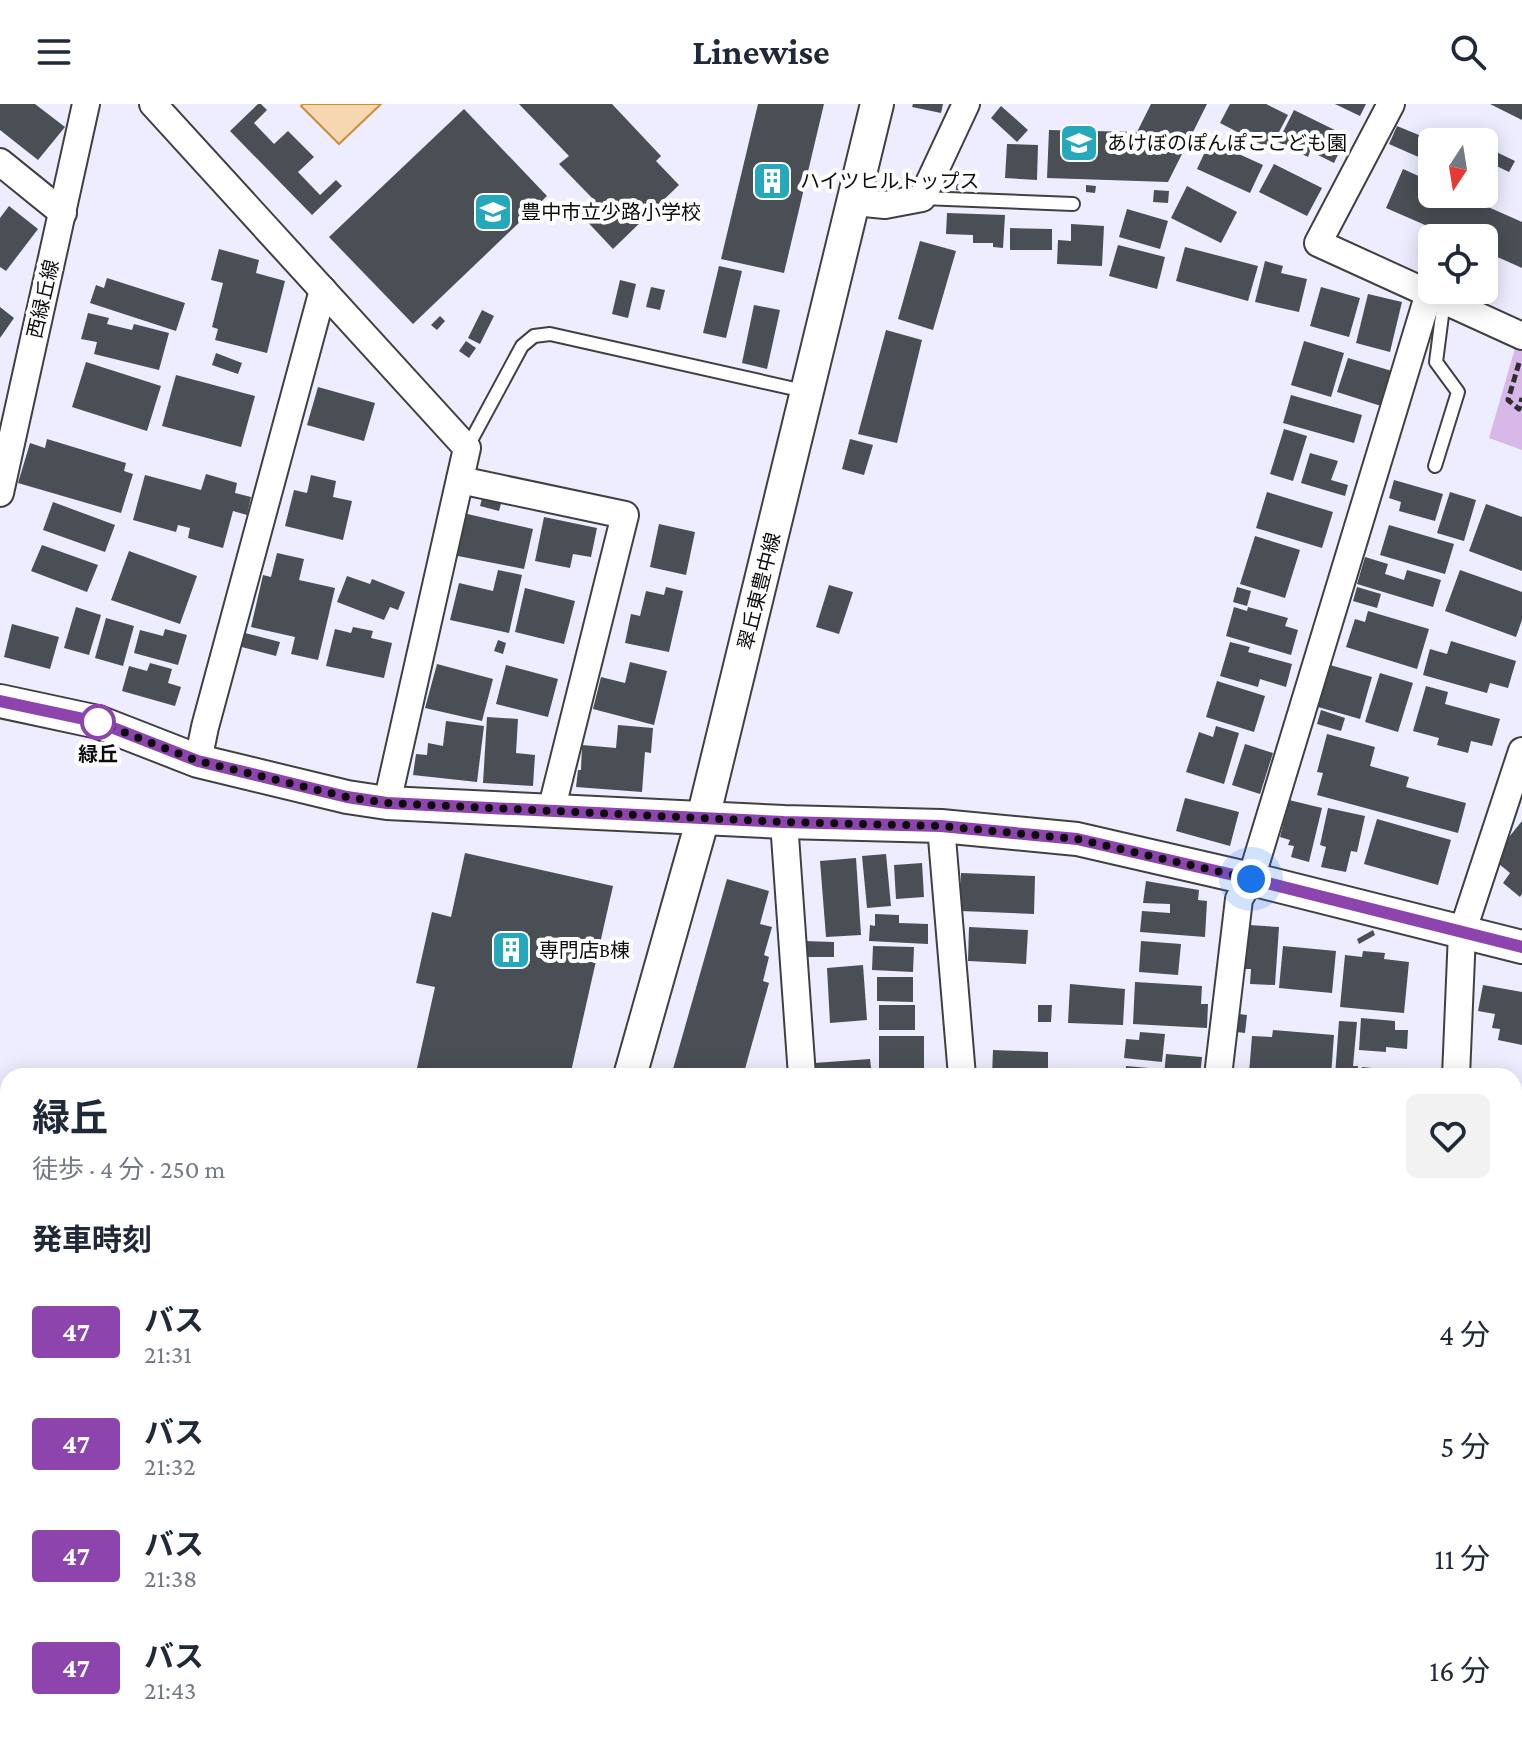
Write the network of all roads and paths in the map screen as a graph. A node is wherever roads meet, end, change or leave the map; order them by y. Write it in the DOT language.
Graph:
graph roads {
  1 [pos="86,104"];
  2 [pos="153,104"];
  3 [pos="877,104"];
  4 [pos="966,104"];
  5 [pos="1391,104"];
  6 [pos="0,162"];
  7 [pos="922,198"];
  8 [pos="854,202"];
  9 [pos="1073,204"];
  10 [pos="63,213"];
  11 [pos="1418,288"];
  12 [pos="323,290"];
  13 [pos="1434,304"];
  14 [pos="1437,304"];
  15 [pos="1454,304"];
  16 [pos="1522,336"];
  17 [pos="1522,355"];
  18 [pos="807,392"];
  19 [pos="1522,398"];
  20 [pos="8,408"];
  21 [pos="467,448"];
  22 [pos="1435,466"];
  23 [pos="460,480"];
  24 [pos="0,493"];
  25 [pos="0,701"];
  26 [pos="1522,751"];
  27 [pos="198,761"];
  28 [pos="387,803"];
  29 [pos="551,811"];
  30 [pos="703,818"];
  31 [pos="784,822"];
  32 [pos="941,826"];
  33 [pos="1251,879"];
  34 [pos="1462,933"];
  35 [pos="1522,947"];
  36 [pos="632,1068"];
  37 [pos="801,1068"];
  38 [pos="961,1068"];
  39 [pos="1219,1068"];
  40 [pos="1456,1068"];
  1 -- 10 [label="street, 西緑丘線"];
  2 -- 12 [label="street"];
  3 -- 8 [label="street, 翠丘東豊中線"];
  4 -- 7 [label="street"];
  5 -- 11 [label="street"];
  6 -- 10 [label="street"];
  7 -- 8 [label="street"];
  7 -- 9 [label="lane"];
  8 -- 18 [label="street, 翠丘東豊中線"];
  10 -- 20 [label="street, 西緑丘線"];
  12 -- 21 [label="street"];
  12 -- 27 [label="street"];
  13 -- 33 [label="street"];
  14 -- 22 [label="lane"];
  15 -- 16 [label="street"];
  17 -- 19 [label="path"];
  18 -- 21 [label="lane"];
  18 -- 30 [label="street, 翠丘東豊中線"];
  20 -- 24 [label="street, 西緑丘線"];
  21 -- 23 [label="street"];
  23 -- 28 [label="street"];
  23 -- 29 [label="street"];
  25 -- 27 [label="street"];
  26 -- 34 [label="street"];
  27 -- 28 [label="street"];
  28 -- 29 [label="street"];
  29 -- 30 [label="street"];
  30 -- 31 [label="street"];
  30 -- 36 [label="street, 翠丘東豊中線"];
  31 -- 32 [label="street"];
  31 -- 37 [label="street"];
  32 -- 33 [label="street"];
  32 -- 38 [label="street"];
  33 -- 34 [label="street"];
  33 -- 39 [label="street"];
  34 -- 35 [label="street"];
  34 -- 40 [label="street"];
}
